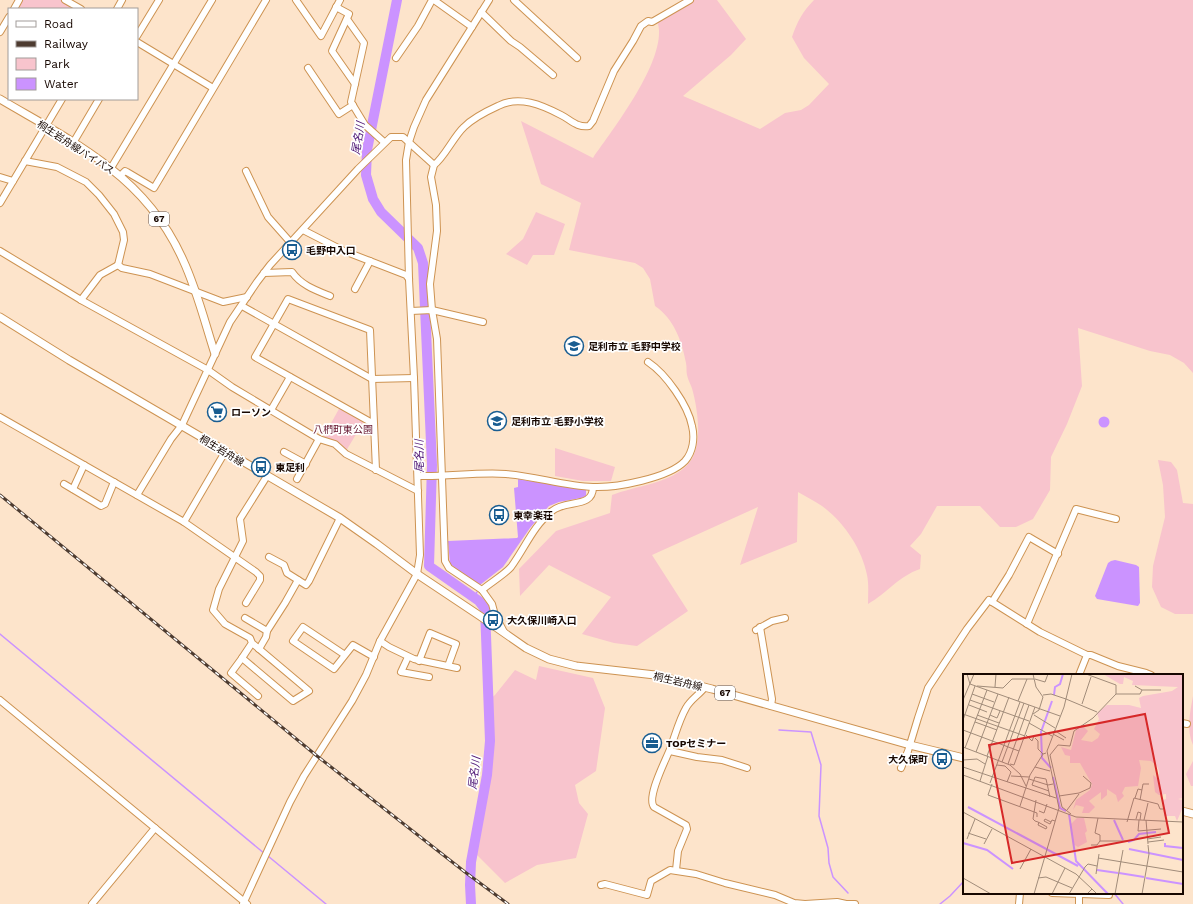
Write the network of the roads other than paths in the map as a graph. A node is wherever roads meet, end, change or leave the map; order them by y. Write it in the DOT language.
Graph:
graph roads {
  1 [pos="66,0"];
  2 [pos="159,0"];
  3 [pos="212,0"];
  4 [pos="266,0"];
  5 [pos="296,0"];
  6 [pos="340,0"];
  7 [pos="433,0"];
  8 [pos="488,0"];
  9 [pos="514,0"];
  10 [pos="690,0"];
  11 [pos="79,8"];
  12 [pos="336,8"];
  13 [pos="481,12"];
  14 [pos="8,19"];
  15 [pos="347,19"];
  16 [pos="472,26"];
  17 [pos="0,32"];
  18 [pos="138,34"];
  19 [pos="138,43"];
  20 [pos="396,58"];
  21 [pos="577,58"];
  22 [pos="174,64"];
  23 [pos="308,68"];
  24 [pos="553,75"];
  25 [pos="355,84"];
  26 [pos="213,88"];
  27 [pos="0,99"];
  28 [pos="61,100"];
  29 [pos="98,100"];
  30 [pos="353,105"];
  31 [pos="46,126"];
  32 [pos="384,142"];
  33 [pos="409,142"];
  34 [pos="73,143"];
  35 [pos="25,161"];
  36 [pos="434,164"];
  37 [pos="111,168"];
  38 [pos="246,171"];
  39 [pos="0,176"];
  40 [pos="120,176"];
  41 [pos="13,181"];
  42 [pos="0,203"];
  43 [pos="303,230"];
  44 [pos="291,243"];
  45 [pos="0,252"];
  46 [pos="370,261"];
  47 [pos="118,265"];
  48 [pos="264,274"];
  49 [pos="409,279"];
  50 [pos="355,289"];
  51 [pos="195,291"];
  52 [pos="330,296"];
  53 [pos="247,297"];
  54 [pos="81,300"];
  55 [pos="242,306"];
  56 [pos="431,310"];
  57 [pos="414,311"];
  58 [pos="0,317"];
  59 [pos="483,322"];
  60 [pos="274,324"];
  61 [pos="214,354"];
  62 [pos="648,362"];
  63 [pos="208,370"];
  64 [pos="290,377"];
  65 [pos="414,378"];
  66 [pos="372,379"];
  67 [pos="271,410"];
  68 [pos="0,418"];
  69 [pos="374,424"];
  70 [pos="182,425"];
  71 [pos="319,439"];
  72 [pos="225,452"];
  73 [pos="284,452"];
  74 [pos="306,464"];
  75 [pos="84,466"];
  76 [pos="376,470"];
  77 [pos="439,475"];
  78 [pos="267,476"];
  79 [pos="418,476"];
  80 [pos="297,479"];
  81 [pos="114,482"];
  82 [pos="64,484"];
  83 [pos="593,487"];
  84 [pos="73,489"];
  85 [pos="418,491"];
  86 [pos="137,495"];
  87 [pos="340,518"];
  88 [pos="1116,519"];
  89 [pos="184,522"];
  90 [pos="1058,554"];
  91 [pos="269,557"];
  92 [pos="235,558"];
  93 [pos="417,574"];
  94 [pos="298,580"];
  95 [pos="482,590"];
  96 [pos="992,602"];
  97 [pos="246,603"];
  98 [pos="244,618"];
  99 [pos="785,618"];
  100 [pos="1027,624"];
  101 [pos="267,632"];
  102 [pos="504,633"];
  103 [pos="380,641"];
  104 [pos="252,643"];
  105 [pos="259,649"];
  106 [pos="345,655"];
  107 [pos="1087,655"];
  108 [pos="374,657"];
  109 [pos="408,657"];
  110 [pos="242,658"];
  111 [pos="419,661"];
  112 [pos="448,666"];
  113 [pos="457,668"];
  114 [pos="1079,674"];
  115 [pos="1149,674"];
  116 [pos="429,677"];
  117 [pos="705,687"];
  118 [pos="258,696"];
  119 [pos="0,700"];
  120 [pos="771,706"];
  121 [pos="910,745"];
  122 [pos="670,751"];
  123 [pos="963,758"];
  124 [pos="747,768"];
  125 [pos="901,768"];
  126 [pos="1183,811"];
  127 [pos="1193,814"];
  128 [pos="155,828"];
  129 [pos="676,870"];
  130 [pos="602,885"];
  131 [pos="1020,894"];
  132 [pos="1079,894"];
  133 [pos="1109,895"];
  134 [pos="245,903"];
  135 [pos="92,904"];
  136 [pos="855,904"];
  137 [pos="1019,904"];
  138 [pos="1079,904"];
  1 -- 11 [label="street"];
  2 -- 18 [label="street"];
  3 -- 22 [label="street"];
  4 -- 26 [label="street"];
  5 -- 12 [label="street"];
  6 -- 12 [label="street"];
  7 -- 16 [label="street"];
  7 -- 20 [label="street"];
  8 -- 13 [label="street"];
  9 -- 21 [label="street"];
  10 -- 36 [label="street"];
  12 -- 15 [label="street"];
  13 -- 16 [label="street"];
  13 -- 24 [label="street"];
  14 -- 17 [label="street"];
  15 -- 25 [label="street"];
  15 -- 25 [label="street"];
  16 -- 33 [label="street"];
  19 -- 22 [label="street"];
  22 -- 26 [label="street"];
  22 -- 37 [label="street"];
  23 -- 30 [label="street"];
  25 -- 30 [label="street"];
  26 -- 40 [label="street"];
  27 -- 31 [label="main road, 桐生岩舟線バイパス / 67"];
  28 -- 31 [label="street"];
  29 -- 34 [label="street"];
  30 -- 32 [label="street"];
  31 -- 34 [label="main road, 桐生岩舟線バイパス / 67"];
  31 -- 35 [label="street"];
  32 -- 33 [label="street"];
  32 -- 43 [label="street"];
  33 -- 36 [label="street"];
  33 -- 49 [label="street"];
  34 -- 37 [label="main road, 桐生岩舟線バイパス / 67"];
  35 -- 41 [label="street"];
  35 -- 47 [label="street"];
  36 -- 56 [label="street"];
  37 -- 40 [label="main road, 桐生岩舟線バイパス / 67"];
  38 -- 44 [label="street"];
  39 -- 41 [label="street"];
  40 -- 51 [label="main road, 桐生岩舟線バイパス / 67"];
  41 -- 42 [label="street"];
  43 -- 44 [label="street"];
  43 -- 46 [label="street"];
  44 -- 48 [label="street"];
  45 -- 54 [label="street"];
  46 -- 49 [label="street"];
  46 -- 50 [label="street"];
  47 -- 51 [label="street"];
  47 -- 54 [label="street"];
  48 -- 52 [label="street"];
  48 -- 53 [label="street"];
  49 -- 57 [label="street"];
  51 -- 53 [label="street"];
  51 -- 61 [label="main road, 桐生岩舟線バイパス / 67"];
  53 -- 55 [label="street"];
  54 -- 63 [label="street"];
  55 -- 60 [label="street"];
  55 -- 61 [label="street"];
  56 -- 57 [label="street"];
  56 -- 59 [label="street"];
  56 -- 77 [label="street"];
  57 -- 65 [label="street"];
  58 -- 70 [label="main road, 桐生岩舟線 / 67"];
  60 -- 64 [label="street"];
  60 -- 66 [label="street"];
  60 -- 66 [label="street"];
  61 -- 63 [label="street"];
  62 -- 83 [label="street"];
  63 -- 67 [label="street"];
  63 -- 70 [label="street"];
  64 -- 67 [label="street"];
  64 -- 69 [label="street"];
  65 -- 66 [label="street"];
  65 -- 79 [label="street"];
  66 -- 69 [label="street"];
  67 -- 71 [label="street"];
  68 -- 75 [label="street"];
  69 -- 76 [label="street"];
  70 -- 72 [label="main road, 桐生岩舟線 / 67"];
  70 -- 86 [label="street"];
  71 -- 74 [label="street"];
  71 -- 76 [label="street"];
  72 -- 78 [label="main road, 桐生岩舟線 / 67"];
  72 -- 89 [label="street"];
  73 -- 74 [label="street"];
  74 -- 80 [label="street"];
  75 -- 81 [label="street"];
  75 -- 84 [label="street"];
  76 -- 85 [label="street"];
  77 -- 79 [label="street"];
  77 -- 83 [label="street"];
  77 -- 95 [label="street"];
  78 -- 87 [label="main road, 桐生岩舟線 / 67"];
  78 -- 92 [label="street"];
  79 -- 85 [label="street"];
  81 -- 84 [label="street"];
  81 -- 86 [label="street"];
  82 -- 84 [label="street"];
  83 -- 95 [label="street"];
  85 -- 93 [label="street"];
  86 -- 89 [label="street"];
  87 -- 93 [label="main road, 桐生岩舟線 / 67"];
  87 -- 94 [label="street"];
  88 -- 90 [label="street"];
  89 -- 92 [label="street"];
  90 -- 96 [label="street"];
  90 -- 100 [label="street"];
  91 -- 94 [label="street"];
  92 -- 97 [label="street"];
  92 -- 104 [label="street"];
  93 -- 102 [label="main road, 桐生岩舟線 / 67"];
  93 -- 103 [label="street"];
  94 -- 101 [label="street"];
  95 -- 102 [label="street"];
  96 -- 100 [label="street"];
  96 -- 121 [label="street"];
  98 -- 101 [label="street"];
  99 -- 120 [label="street"];
  100 -- 107 [label="street"];
  101 -- 105 [label="street"];
  102 -- 117 [label="main road, 桐生岩舟線 / 67"];
  103 -- 108 [label="street"];
  103 -- 109 [label="street"];
  104 -- 105 [label="street"];
  104 -- 110 [label="street"];
  105 -- 110 [label="street"];
  106 -- 106 [label="street"];
  106 -- 108 [label="street"];
  107 -- 114 [label="street"];
  107 -- 115 [label="street"];
  108 -- 134 [label="street"];
  109 -- 111 [label="street"];
  109 -- 116 [label="street"];
  110 -- 118 [label="street"];
  111 -- 112 [label="street"];
  111 -- 112 [label="street"];
  112 -- 113 [label="street"];
  117 -- 120 [label="main road, 桐生岩舟線 / 67"];
  117 -- 122 [label="street"];
  119 -- 128 [label="street"];
  120 -- 121 [label="main road, 桐生岩舟線 / 67"];
  121 -- 123 [label="main road, 桐生岩舟線 / 67"];
  121 -- 125 [label="street"];
  122 -- 124 [label="street"];
  122 -- 129 [label="street"];
  126 -- 127 [label="main road"];
  128 -- 134 [label="street"];
  128 -- 135 [label="street"];
  129 -- 130 [label="street"];
  129 -- 136 [label="street"];
  131 -- 137 [label="street"];
  132 -- 133 [label="street"];
  132 -- 138 [label="street"];
}
